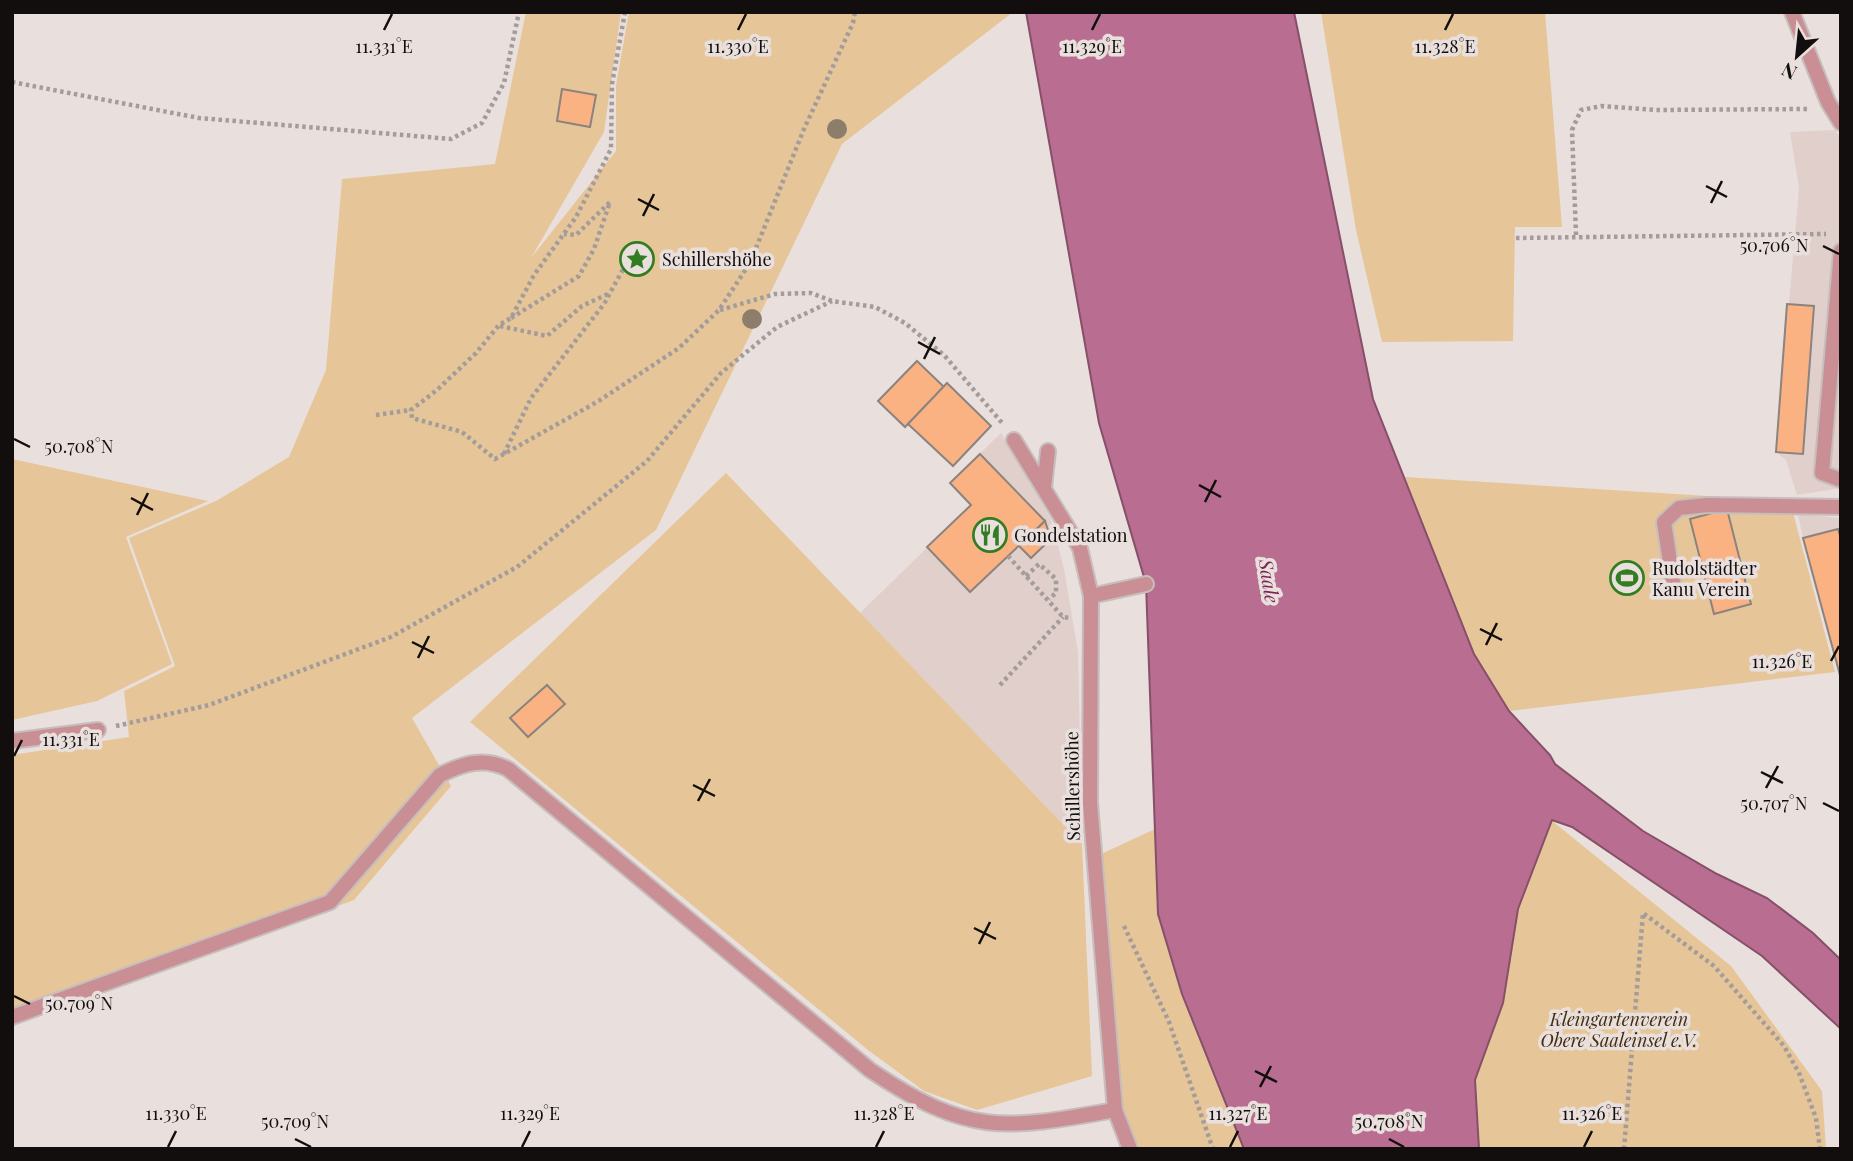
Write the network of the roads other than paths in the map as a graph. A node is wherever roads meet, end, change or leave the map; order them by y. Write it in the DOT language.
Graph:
graph roads {
  1 [pos="1792,12"];
  2 [pos="1838,118"];
  3 [pos="1841,251"];
  4 [pos="1839,288"];
  5 [pos="1835,391"];
  6 [pos="1014,440"];
  7 [pos="1048,451"];
  8 [pos="1841,480"];
  9 [pos="1044,487"];
  10 [pos="1841,507"];
  11 [pos="1673,582"];
  12 [pos="1146,584"];
  13 [pos="1091,596"];
  14 [pos="98,730"];
  15 [pos="12,741"];
  16 [pos="12,1017"];
  17 [pos="1115,1110"];
  18 [pos="1129,1149"];
  1 -- 2 [label="lane"];
  3 -- 4 [label="lane"];
  4 -- 5 [label="lane"];
  5 -- 8 [label="lane"];
  6 -- 9 [label="lane, Schillershöhe"];
  7 -- 9 [label="lane"];
  9 -- 13 [label="lane, Schillershöhe"];
  10 -- 11 [label="lane"];
  12 -- 13 [label="lane"];
  13 -- 17 [label="lane, Schillershöhe"];
  14 -- 15 [label="lane"];
  16 -- 17 [label="lane"];
  17 -- 18 [label="lane, Schillershöhe"];
}
